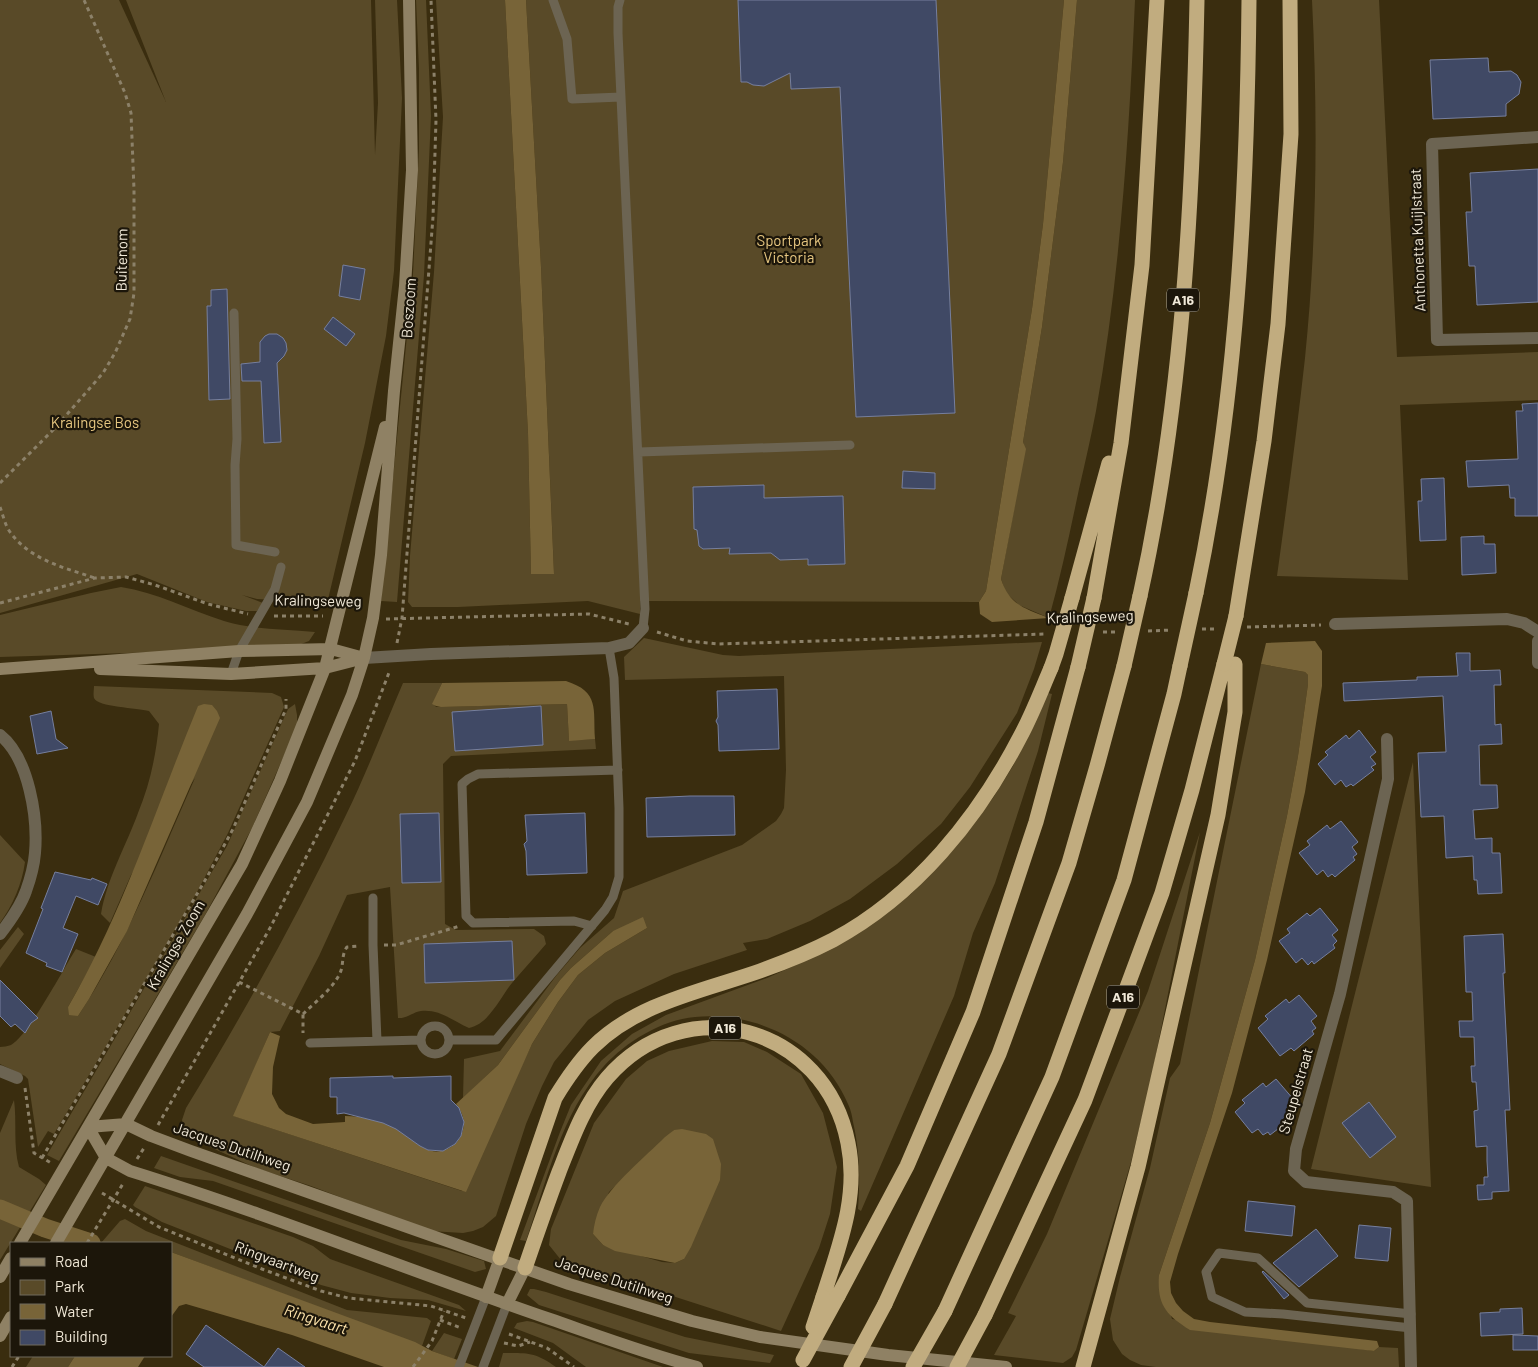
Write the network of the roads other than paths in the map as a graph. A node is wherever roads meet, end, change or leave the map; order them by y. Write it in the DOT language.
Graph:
graph roads {
  1 [pos="409,0"];
  2 [pos="553,0"];
  3 [pos="620,0"];
  4 [pos="1157,0"];
  5 [pos="1197,0"];
  6 [pos="1249,0"];
  7 [pos="1290,0"];
  8 [pos="621,97"];
  9 [pos="1538,138"];
  10 [pos="234,313"];
  11 [pos="1538,338"];
  12 [pos="394,391"];
  13 [pos="1126,398"];
  14 [pos="850,445"];
  15 [pos="639,452"];
  16 [pos="275,552"];
  17 [pos="281,567"];
  18 [pos="1335,624"];
  19 [pos="643,628"];
  20 [pos="1538,632"];
  21 [pos="1538,641"];
  22 [pos="609,648"];
  23 [pos="331,649"];
  24 [pos="239,651"];
  25 [pos="364,658"];
  26 [pos="1538,663"];
  27 [pos="1230,664"];
  28 [pos="43,667"];
  29 [pos="325,668"];
  30 [pos="0,669"];
  31 [pos="231,674"];
  32 [pos="0,735"];
  33 [pos="1387,739"];
  34 [pos="618,770"];
  35 [pos="373,898"];
  36 [pos="592,926"];
  37 [pos="0,934"];
  38 [pos="421,1040"];
  39 [pos="450,1040"];
  40 [pos="377,1041"];
  41 [pos="310,1043"];
  42 [pos="0,1071"];
  43 [pos="16,1078"];
  44 [pos="126,1124"];
  45 [pos="88,1127"];
  46 [pos="106,1158"];
  47 [pos="21,1242"];
  48 [pos="57,1242"];
  49 [pos="500,1258"];
  50 [pos="10,1260"];
  51 [pos="525,1268"];
  52 [pos="0,1277"];
  53 [pos="486,1297"];
  54 [pos="830,1297"];
  55 [pos="507,1304"];
  56 [pos="1411,1314"];
  57 [pos="10,1319"];
  58 [pos="1411,1328"];
  59 [pos="0,1336"];
  60 [pos="801,1363"];
  61 [pos="459,1367"];
  62 [pos="483,1367"];
  63 [pos="697,1367"];
  64 [pos="851,1367"];
  65 [pos="913,1367"];
  66 [pos="957,1367"];
  67 [pos="1006,1367"];
  68 [pos="1083,1367"];
  69 [pos="1411,1367"];
  1 -- 12 [label="main road, Boszoom"];
  2 -- 8 [label="lane"];
  3 -- 8 [label="lane"];
  4 -- 13 [label="highway, A16"];
  5 -- 64 [label="highway, A16, bridge"];
  6 -- 65 [label="highway, A16, bridge"];
  7 -- 27 [label="highway, A16, bridge"];
  8 -- 15 [label="lane"];
  9 -- 11 [label="street, Anthonetta Kuijlstraat"];
  10 -- 16 [label="lane"];
  12 -- 23 [label="main road, Boszoom"];
  12 -- 25 [label="main road, Boszoom"];
  13 -- 49 [label="highway, A16, bridge"];
  13 -- 54 [label="highway, A16, bridge"];
  14 -- 15 [label="lane"];
  15 -- 19 [label="lane"];
  17 -- 24 [label="lane"];
  18 -- 20 [label="street"];
  19 -- 22 [label="street"];
  21 -- 26 [label="street"];
  22 -- 25 [label="street"];
  22 -- 34 [label="lane"];
  23 -- 24 [label="main road"];
  23 -- 25 [label="main road"];
  23 -- 29 [label="main road, Kralingse Zoom"];
  24 -- 28 [label="main road"];
  24 -- 31 [label="lane"];
  25 -- 29 [label="main road"];
  25 -- 44 [label="main road"];
  27 -- 66 [label="highway, A16, bridge"];
  27 -- 68 [label="highway, A16"];
  28 -- 30 [label="main road"];
  28 -- 31 [label="main road"];
  29 -- 31 [label="main road"];
  29 -- 45 [label="main road, Kralingse Zoom"];
  32 -- 37 [label="street"];
  33 -- 56 [label="street, Steupelstraat"];
  34 -- 36 [label="lane"];
  34 -- 36 [label="lane"];
  35 -- 40 [label="lane"];
  36 -- 39 [label="lane"];
  38 -- 39 [label="lane"];
  38 -- 39 [label="lane"];
  38 -- 40 [label="lane"];
  40 -- 41 [label="lane"];
  42 -- 43 [label="street"];
  44 -- 45 [label="main road"];
  44 -- 46 [label="main road"];
  44 -- 49 [label="main road, Jacques Dutilhweg"];
  45 -- 46 [label="main road"];
  45 -- 47 [label="main road, Kralingse Zoom"];
  46 -- 48 [label="main road"];
  46 -- 53 [label="main road"];
  49 -- 51 [label="main road, Jacques Dutilhweg"];
  49 -- 53 [label="main road"];
  50 -- 52 [label="main road"];
  51 -- 54 [label="highway, A16"];
  51 -- 55 [label="main road"];
  51 -- 67 [label="main road, Jacques Dutilhweg"];
  53 -- 55 [label="main road"];
  53 -- 61 [label="lane"];
  54 -- 60 [label="highway, A16, bridge"];
  55 -- 62 [label="lane"];
  55 -- 63 [label="main road"];
  56 -- 58 [label="street, Steupelstraat"];
  56 -- 58 [label="lane"];
  57 -- 59 [label="main road"];
  58 -- 69 [label="street, Steupelstraat"];
}
